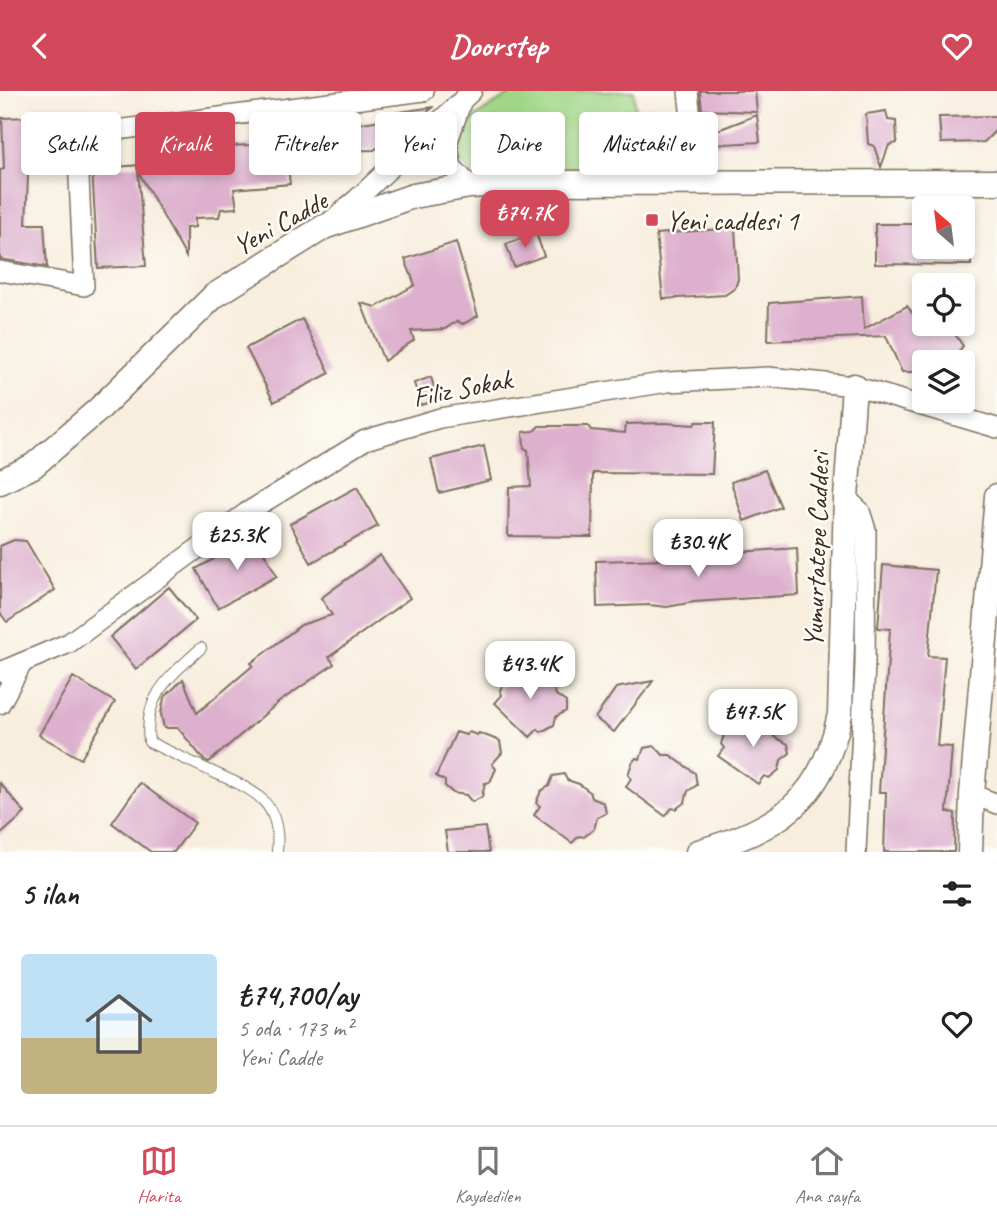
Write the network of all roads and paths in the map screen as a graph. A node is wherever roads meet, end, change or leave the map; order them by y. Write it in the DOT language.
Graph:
graph roads {
  1 [pos="424,91"];
  2 [pos="472,91"];
  3 [pos="688,91"];
  4 [pos="997,181"];
  5 [pos="698,184"];
  6 [pos="470,186"];
  7 [pos="324,227"];
  8 [pos="0,271"];
  9 [pos="854,386"];
  10 [pos="997,428"];
  11 [pos="0,482"];
  12 [pos="997,496"];
  13 [pos="846,498"];
  14 [pos="201,649"];
  15 [pos="23,663"];
  16 [pos="0,672"];
  17 [pos="0,704"];
  18 [pos="972,794"];
  19 [pos="997,804"];
  20 [pos="277,852"];
  21 [pos="698,852"];
  22 [pos="856,852"];
  23 [pos="970,852"];
  1 -- 8 [label="street"];
  2 -- 6 [label="street"];
  2 -- 7 [label="street"];
  3 -- 5 [label="street"];
  4 -- 5 [label="street, Yeni Cadde"];
  5 -- 6 [label="street, Yeni Cadde"];
  6 -- 7 [label="street, Yeni Cadde"];
  7 -- 11 [label="street, Yeni Cadde"];
  9 -- 10 [label="street, Filiz Sokak"];
  9 -- 13 [label="street, Yumurtatepe Caddesi"];
  9 -- 15 [label="street, Filiz Sokak"];
  12 -- 18 [label="street"];
  13 -- 21 [label="street, Yumurtatepe Caddesi"];
  13 -- 22 [label="street"];
  14 -- 20 [label="lane"];
  15 -- 16 [label="street, Filiz Sokak"];
  15 -- 17 [label="street"];
  18 -- 19 [label="street"];
  18 -- 23 [label="street"];
}
